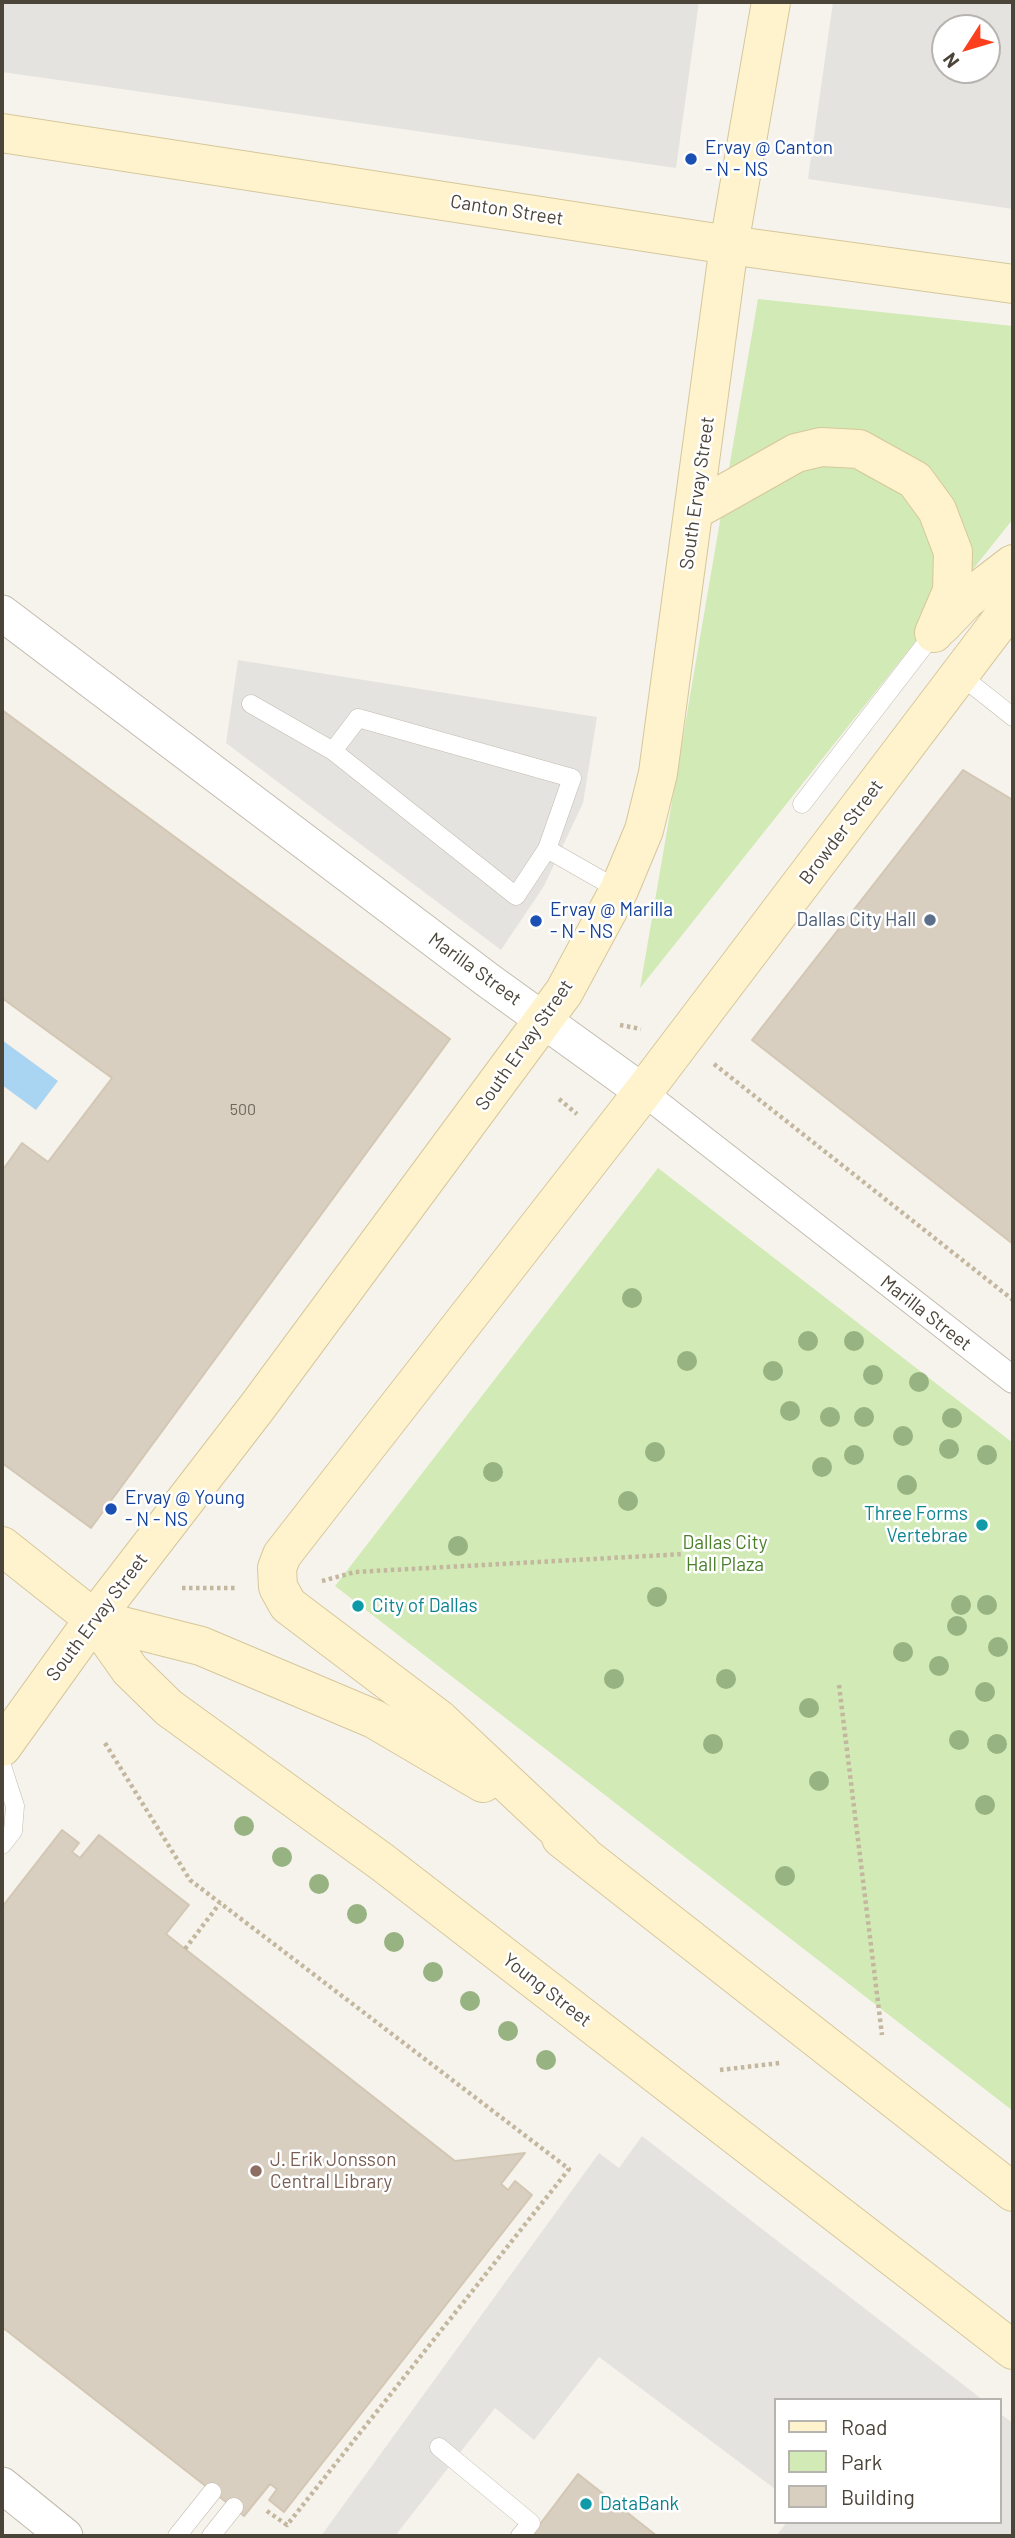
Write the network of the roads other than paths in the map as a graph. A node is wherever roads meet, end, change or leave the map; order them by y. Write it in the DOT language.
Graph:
graph roads {
  1 [pos="771,2"];
  2 [pos="2,133"];
  3 [pos="729,245"];
  4 [pos="1013,284"];
  5 [pos="695,510"];
  6 [pos="1013,564"];
  7 [pos="1013,604"];
  8 [pos="2,613"];
  9 [pos="934,633"];
  10 [pos="960,675"];
  11 [pos="251,704"];
  12 [pos="1013,717"];
  13 [pos="333,751"];
  14 [pos="802,804"];
  15 [pos="547,849"];
  16 [pos="619,890"];
  17 [pos="544,1020"];
  18 [pos="643,1092"];
  19 [pos="1013,1380"];
  20 [pos="2,1546"];
  21 [pos="94,1619"];
  22 [pos="2,1747"];
  23 [pos="2,1766"];
  24 [pos="2,1845"];
  25 [pos="582,1853"];
  26 [pos="1013,2192"];
  27 [pos="1013,2350"];
  28 [pos="439,2448"];
  29 [pos="2,2485"];
  30 [pos="212,2492"];
  31 [pos="233,2507"];
  32 [pos="65,2536"];
  33 [pos="177,2536"];
  34 [pos="211,2536"];
  35 [pos="520,2536"];
  1 -- 3 [label="main road, South Ervay Street"];
  2 -- 3 [label="main road, Canton Street"];
  3 -- 4 [label="main road, Canton Street"];
  3 -- 5 [label="main road, South Ervay Street"];
  5 -- 9 [label="main road"];
  5 -- 16 [label="main road, South Ervay Street"];
  6 -- 9 [label="main road"];
  7 -- 10 [label="main road, Browder Street"];
  8 -- 17 [label="street, Marilla Street"];
  9 -- 14 [label="lane"];
  10 -- 12 [label="lane"];
  10 -- 18 [label="main road, Browder Street"];
  11 -- 13 [label="lane"];
  13 -- 15 [label="lane"];
  13 -- 15 [label="lane"];
  15 -- 16 [label="lane"];
  16 -- 17 [label="main road, South Ervay Street"];
  17 -- 18 [label="street, Marilla Street"];
  17 -- 21 [label="main road, South Ervay Street"];
  18 -- 19 [label="street, Marilla Street"];
  18 -- 25 [label="main road, Browder Street"];
  20 -- 21 [label="main road, Young Street"];
  21 -- 22 [label="main road, South Ervay Street"];
  21 -- 25 [label="main road, Young Street"];
  21 -- 27 [label="main road, Young Street"];
  23 -- 24 [label="lane"];
  25 -- 26 [label="main road, Young Street"];
  28 -- 35 [label="lane"];
  29 -- 32 [label="street"];
  30 -- 33 [label="lane"];
  31 -- 34 [label="lane"];
}
